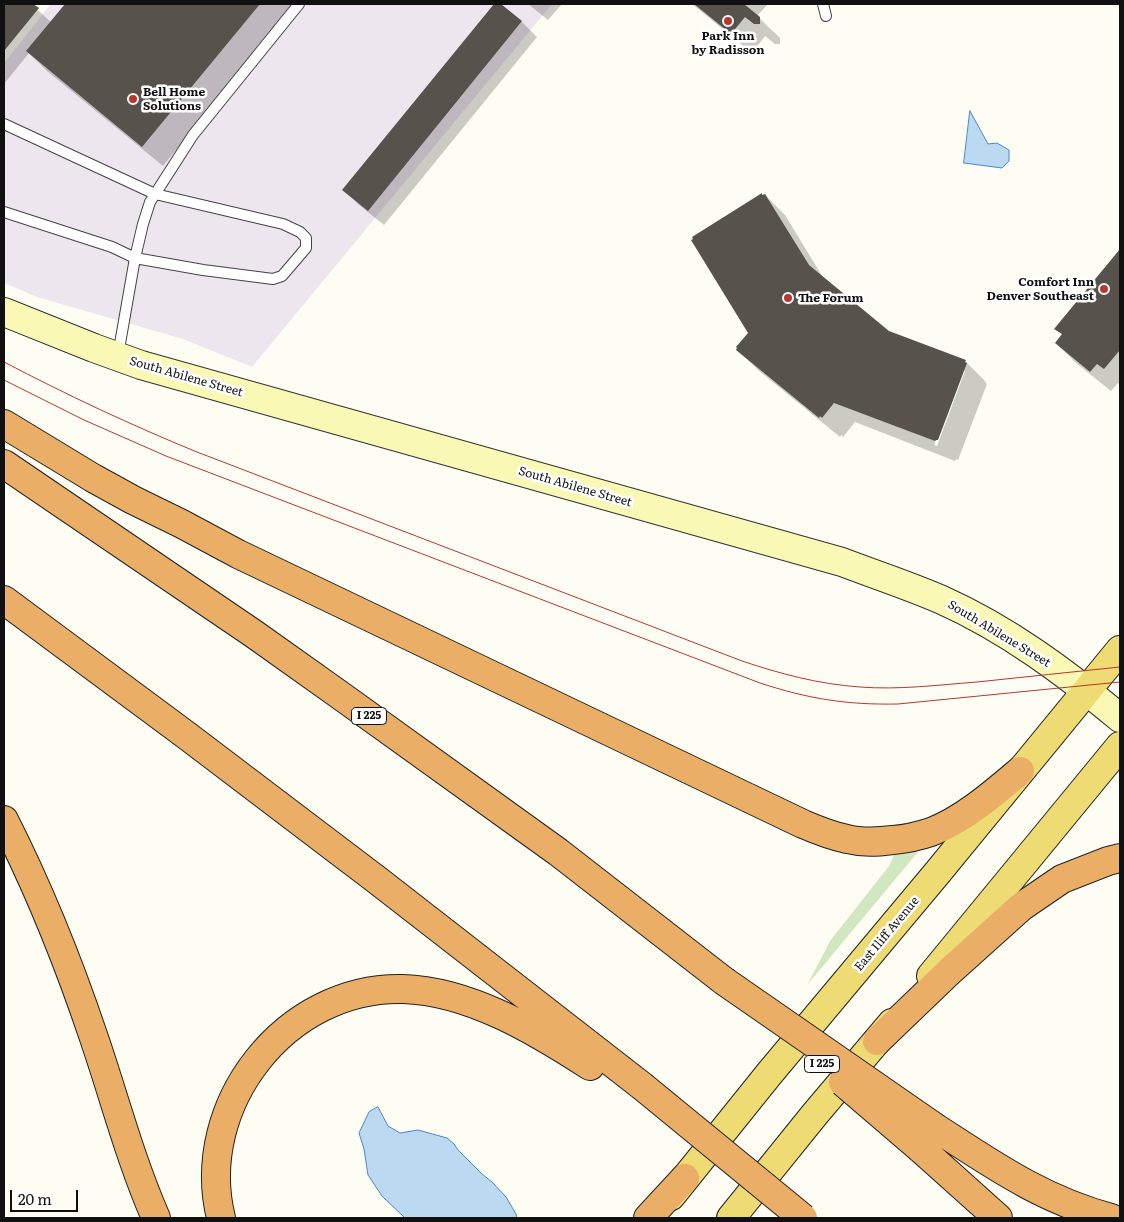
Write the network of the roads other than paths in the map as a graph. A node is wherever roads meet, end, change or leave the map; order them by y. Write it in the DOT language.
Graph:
graph roads {
  1 [pos="299,4"];
  2 [pos="823,4"];
  3 [pos="826,16"];
  4 [pos="4,124"];
  5 [pos="155,194"];
  6 [pos="4,212"];
  7 [pos="136,258"];
  8 [pos="4,312"];
  9 [pos="117,356"];
  10 [pos="4,424"];
  11 [pos="4,464"];
  12 [pos="4,600"];
  13 [pos="1120,650"];
  14 [pos="1087,690"];
  15 [pos="1120,718"];
  16 [pos="1120,746"];
  17 [pos="1020,771"];
  18 [pos="4,820"];
  19 [pos="1120,858"];
  20 [pos="877,1041"];
  21 [pos="637,1090"];
  22 [pos="928,1138"];
  23 [pos="686,1178"];
  24 [pos="156,1218"];
  25 [pos="221,1218"];
  26 [pos="648,1218"];
  27 [pos="653,1218"];
  28 [pos="731,1218"];
  29 [pos="802,1218"];
  30 [pos="998,1218"];
  31 [pos="1111,1218"];
  1 -- 5 [label="lane"];
  2 -- 3 [label="lane"];
  4 -- 5 [label="lane"];
  5 -- 7 [label="lane"];
  5 -- 7 [label="lane"];
  6 -- 7 [label="lane"];
  7 -- 9 [label="lane"];
  8 -- 9 [label="street, South Abilene Street"];
  9 -- 14 [label="street, South Abilene Street"];
  10 -- 17 [label="highway"];
  11 -- 22 [label="highway, I 225, bridge"];
  12 -- 21 [label="highway"];
  13 -- 14 [label="main road, East Iliff Avenue"];
  14 -- 15 [label="street, South Abilene Street"];
  14 -- 17 [label="main road, East Iliff Avenue"];
  16 -- 20 [label="main road"];
  17 -- 23 [label="main road, East Iliff Avenue"];
  18 -- 24 [label="highway"];
  19 -- 20 [label="highway"];
  20 -- 28 [label="main road"];
  21 -- 25 [label="highway"];
  21 -- 29 [label="highway, bridge"];
  22 -- 30 [label="highway, I 225"];
  22 -- 31 [label="highway"];
  23 -- 26 [label="highway"];
  23 -- 27 [label="main road, East Iliff Avenue"];
}
